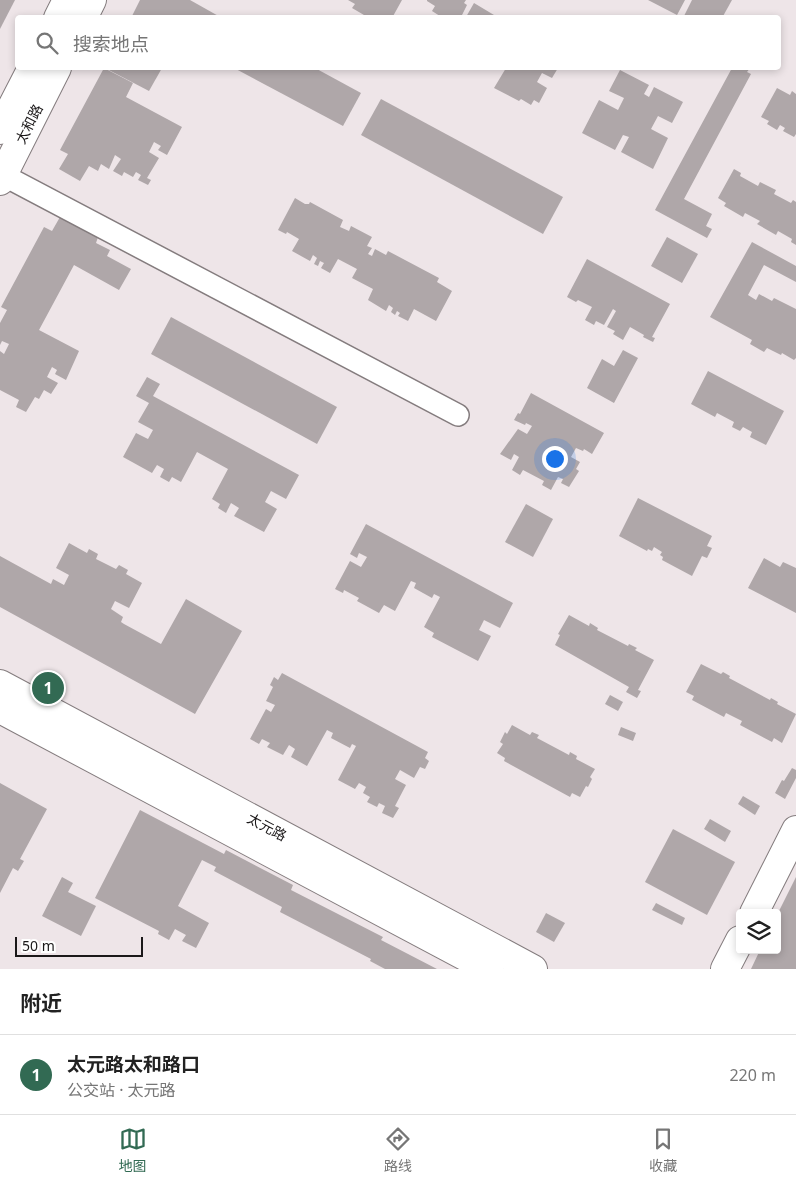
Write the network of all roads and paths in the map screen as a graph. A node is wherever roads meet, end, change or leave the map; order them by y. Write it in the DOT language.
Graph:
graph roads {
  1 [pos="67,0"];
  2 [pos="92,0"];
  3 [pos="60,15"];
  4 [pos="84,15"];
  5 [pos="31,70"];
  6 [pos="56,70"];
  7 [pos="0,130"];
  8 [pos="1,178"];
  9 [pos="458,415"];
  10 [pos="0,684"];
  11 [pos="0,709"];
  12 [pos="796,830"];
  13 [pos="756,909"];
  14 [pos="736,948"];
  15 [pos="489,969"];
  16 [pos="533,969"];
  17 [pos="725,969"];
  1 -- 3 [label="main road"];
  2 -- 4 [label="main road"];
  5 -- 7 [label="main road, 太和路"];
  6 -- 8 [label="main road, 太和路"];
  8 -- 9 [label="street"];
  10 -- 16 [label="main road, 太元路"];
  11 -- 15 [label="main road, 太元路"];
  12 -- 13 [label="main road"];
  14 -- 17 [label="main road"];
}
